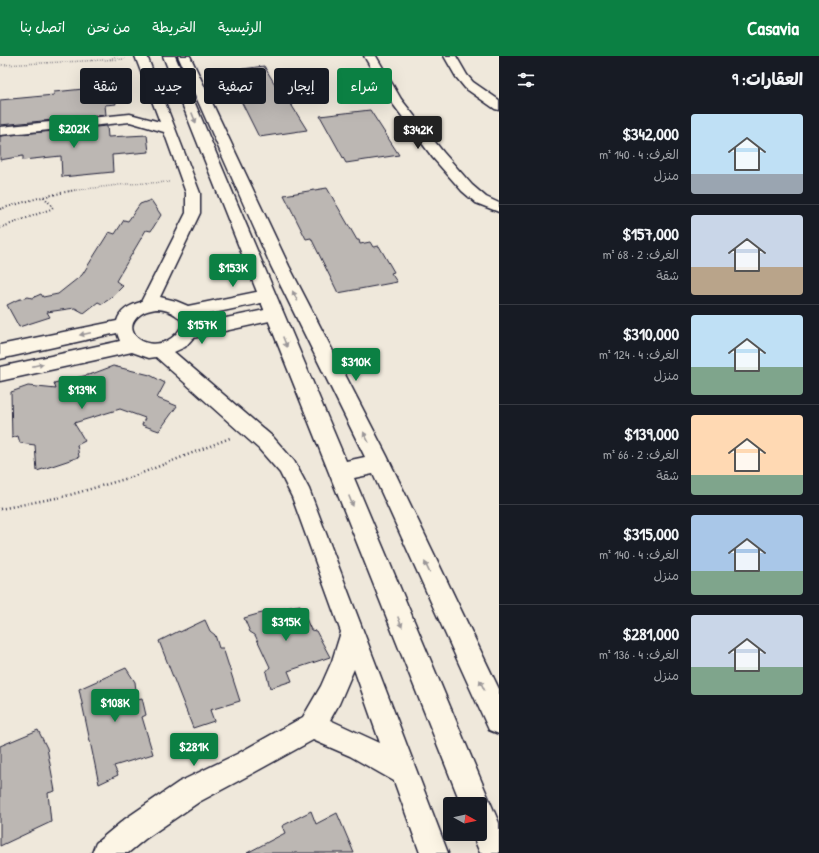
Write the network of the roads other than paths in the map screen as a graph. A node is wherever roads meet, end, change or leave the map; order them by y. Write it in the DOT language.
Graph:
graph roads {
  1 [pos="169,56"];
  2 [pos="185,56"];
  3 [pos="188,56"];
  4 [pos="370,56"];
  5 [pos="450,56"];
  6 [pos="142,57"];
  7 [pos="146,68"];
  8 [pos="148,104"];
  9 [pos="159,104"];
  10 [pos="499,106"];
  11 [pos="130,118"];
  12 [pos="169,130"];
  13 [pos="0,131"];
  14 [pos="244,187"];
  15 [pos="223,190"];
  16 [pos="499,208"];
  17 [pos="148,304"];
  18 [pos="230,304"];
  19 [pos="270,305"];
  20 [pos="184,313"];
  21 [pos="237,322"];
  22 [pos="123,326"];
  23 [pos="187,333"];
  24 [pos="133,345"];
  25 [pos="160,350"];
  26 [pos="0,352"];
  27 [pos="0,374"];
  28 [pos="379,462"];
  29 [pos="339,472"];
  30 [pos="353,631"];
  31 [pos="499,720"];
  32 [pos="312,726"];
  33 [pos="404,772"];
  34 [pos="473,797"];
  35 [pos="487,832"];
  36 [pos="106,853"];
  37 [pos="434,853"];
  38 [pos="496,853"];
  1 -- 15 [label="street, one-way"];
  2 -- 3 [label="street"];
  2 -- 14 [label="street"];
  4 -- 16 [label="street"];
  5 -- 10 [label="street"];
  6 -- 7 [label="street"];
  8 -- 11 [label="street"];
  9 -- 12 [label="street"];
  11 -- 12 [label="street"];
  11 -- 13 [label="street"];
  12 -- 17 [label="street"];
  14 -- 15 [label="street"];
  28 -- 14 [label="street, one-way"];
  15 -- 19 [label="street"];
  17 -- 20 [label="street"];
  17 -- 22 [label="street"];
  18 -- 19 [label="street"];
  18 -- 20 [label="street"];
  18 -- 21 [label="street"];
  19 -- 21 [label="street"];
  19 -- 29 [label="street, one-way"];
  20 -- 23 [label="street"];
  21 -- 23 [label="street"];
  22 -- 24 [label="street"];
  22 -- 26 [label="street, one-way"];
  23 -- 25 [label="street"];
  24 -- 25 [label="street"];
  27 -- 24 [label="street, one-way"];
  25 -- 30 [label="street"];
  28 -- 29 [label="street"];
  31 -- 28 [label="street, one-way"];
  29 -- 34 [label="street, one-way"];
  30 -- 32 [label="street"];
  30 -- 33 [label="street"];
  32 -- 33 [label="street"];
  32 -- 36 [label="street"];
  33 -- 37 [label="street"];
  35 -- 38 [label="street"];
}
